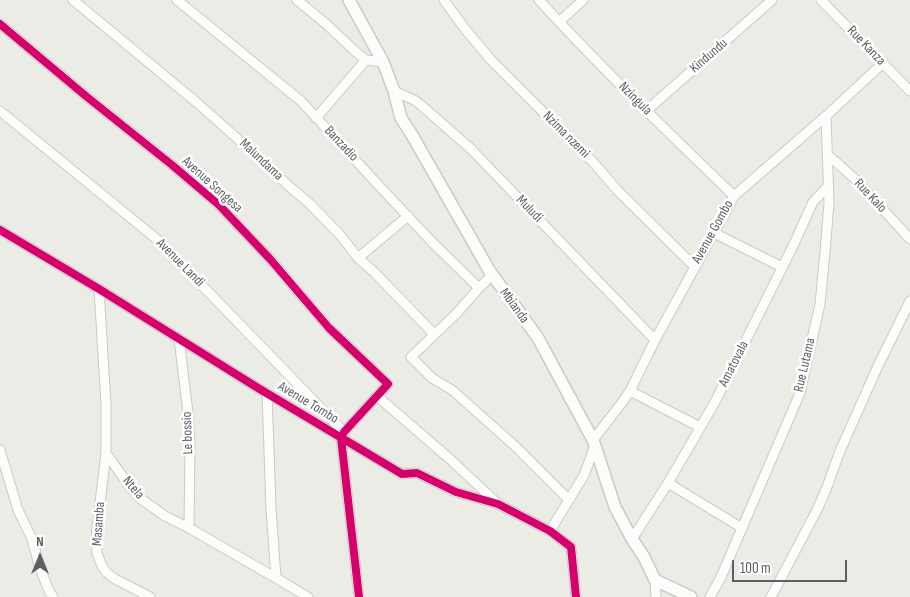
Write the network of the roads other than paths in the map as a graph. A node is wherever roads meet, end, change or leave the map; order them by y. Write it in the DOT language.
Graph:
graph roads {
  1 [pos="73,0"];
  2 [pos="178,0"];
  3 [pos="297,0"];
  4 [pos="349,0"];
  5 [pos="444,0"];
  6 [pos="539,0"];
  7 [pos="583,0"];
  8 [pos="772,0"];
  9 [pos="822,0"];
  10 [pos="559,22"];
  11 [pos="0,24"];
  12 [pos="366,60"];
  13 [pos="383,62"];
  14 [pos="883,64"];
  15 [pos="394,91"];
  16 [pos="910,91"];
  17 [pos="0,111"];
  18 [pos="646,111"];
  19 [pos="826,116"];
  20 [pos="316,118"];
  21 [pos="827,154"];
  22 [pos="828,186"];
  23 [pos="734,196"];
  24 [pos="408,216"];
  25 [pos="0,230"];
  26 [pos="714,233"];
  27 [pos="910,239"];
  28 [pos="358,258"];
  29 [pos="694,266"];
  30 [pos="782,267"];
  31 [pos="492,275"];
  32 [pos="478,288"];
  33 [pos="99,289"];
  34 [pos="910,301"];
  35 [pos="434,334"];
  36 [pos="179,339"];
  37 [pos="655,340"];
  38 [pos="630,390"];
  39 [pos="267,393"];
  40 [pos="377,396"];
  41 [pos="700,427"];
  42 [pos="343,435"];
  43 [pos="594,443"];
  44 [pos="0,450"];
  45 [pos="106,453"];
  46 [pos="668,484"];
  47 [pos="569,500"];
  48 [pos="498,504"];
  49 [pos="190,528"];
  50 [pos="742,528"];
  51 [pos="550,531"];
  52 [pos="632,539"];
  53 [pos="276,578"];
  54 [pos="655,580"];
  55 [pos="53,597"];
  56 [pos="150,597"];
  57 [pos="308,597"];
  58 [pos="359,597"];
  59 [pos="576,597"];
  60 [pos="656,597"];
  61 [pos="691,597"];
  62 [pos="710,597"];
  63 [pos="771,597"];
  1 -- 28 [label="street, Malundama"];
  2 -- 20 [label="street, Banzadio"];
  3 -- 12 [label="street"];
  4 -- 13 [label="street, Mbianda"];
  5 -- 29 [label="street, Nzima nzemi"];
  6 -- 10 [label="street, Nzingula"];
  7 -- 10 [label="street"];
  8 -- 18 [label="street, Kindundu"];
  9 -- 14 [label="street, Rue Kanza"];
  10 -- 18 [label="street, Nzingula"];
  11 -- 40 [label="street, Avenue Songesa"];
  12 -- 13 [label="street"];
  12 -- 20 [label="street"];
  13 -- 15 [label="street, Mbianda"];
  14 -- 16 [label="street, Rue Kanza"];
  14 -- 19 [label="street, Avenue Gombo"];
  15 -- 31 [label="street, Mbianda"];
  15 -- 37 [label="street, Muludi"];
  17 -- 42 [label="street, Avenue Landi"];
  18 -- 23 [label="street, Nzingula"];
  19 -- 21 [label="street, Rue Lutama"];
  19 -- 23 [label="street, Avenue Gombo"];
  20 -- 24 [label="street, Banzadio"];
  21 -- 22 [label="street, Rue Lutama"];
  21 -- 27 [label="street, Rue Kalo"];
  22 -- 30 [label="street, Amatovala"];
  22 -- 50 [label="street, Rue Lutama"];
  23 -- 26 [label="street, Avenue Gombo"];
  24 -- 28 [label="street"];
  24 -- 32 [label="street, Banzadio"];
  25 -- 33 [label="street, Avenue Tombo"];
  26 -- 29 [label="street, Avenue Gombo"];
  26 -- 30 [label="street"];
  28 -- 35 [label="street, Malundama"];
  29 -- 37 [label="street, Avenue Gombo"];
  30 -- 41 [label="street, Amatovala"];
  31 -- 32 [label="street"];
  31 -- 43 [label="street, Mbianda"];
  32 -- 35 [label="street"];
  33 -- 36 [label="street, Avenue Tombo"];
  33 -- 45 [label="street"];
  34 -- 63 [label="street"];
  35 -- 47 [label="street"];
  36 -- 39 [label="street, Avenue Tombo"];
  36 -- 49 [label="street, Le bossio"];
  37 -- 38 [label="street, Avenue Gombo"];
  38 -- 41 [label="street"];
  38 -- 43 [label="street, Avenue Gombo"];
  39 -- 42 [label="street, Avenue Tombo"];
  39 -- 53 [label="street"];
  40 -- 42 [label="street"];
  40 -- 48 [label="street"];
  41 -- 46 [label="street, Amatovala"];
  42 -- 48 [label="street, Avenue Tombo"];
  42 -- 58 [label="street"];
  43 -- 47 [label="street, Avenue Gombo"];
  43 -- 52 [label="street, Mbianda"];
  44 -- 55 [label="street"];
  45 -- 49 [label="street, Ntela"];
  45 -- 56 [label="street, Masamba"];
  46 -- 50 [label="street"];
  46 -- 52 [label="street, Amatovala"];
  47 -- 51 [label="street, Avenue Gombo"];
  48 -- 51 [label="street, Avenue Tombo"];
  49 -- 53 [label="street, Ntela"];
  50 -- 62 [label="street, Rue Lutama"];
  51 -- 59 [label="street, Avenue Tombo"];
  52 -- 54 [label="street, Mbianda"];
  53 -- 57 [label="street, Ntela"];
  54 -- 60 [label="street"];
  54 -- 61 [label="street"];
}
